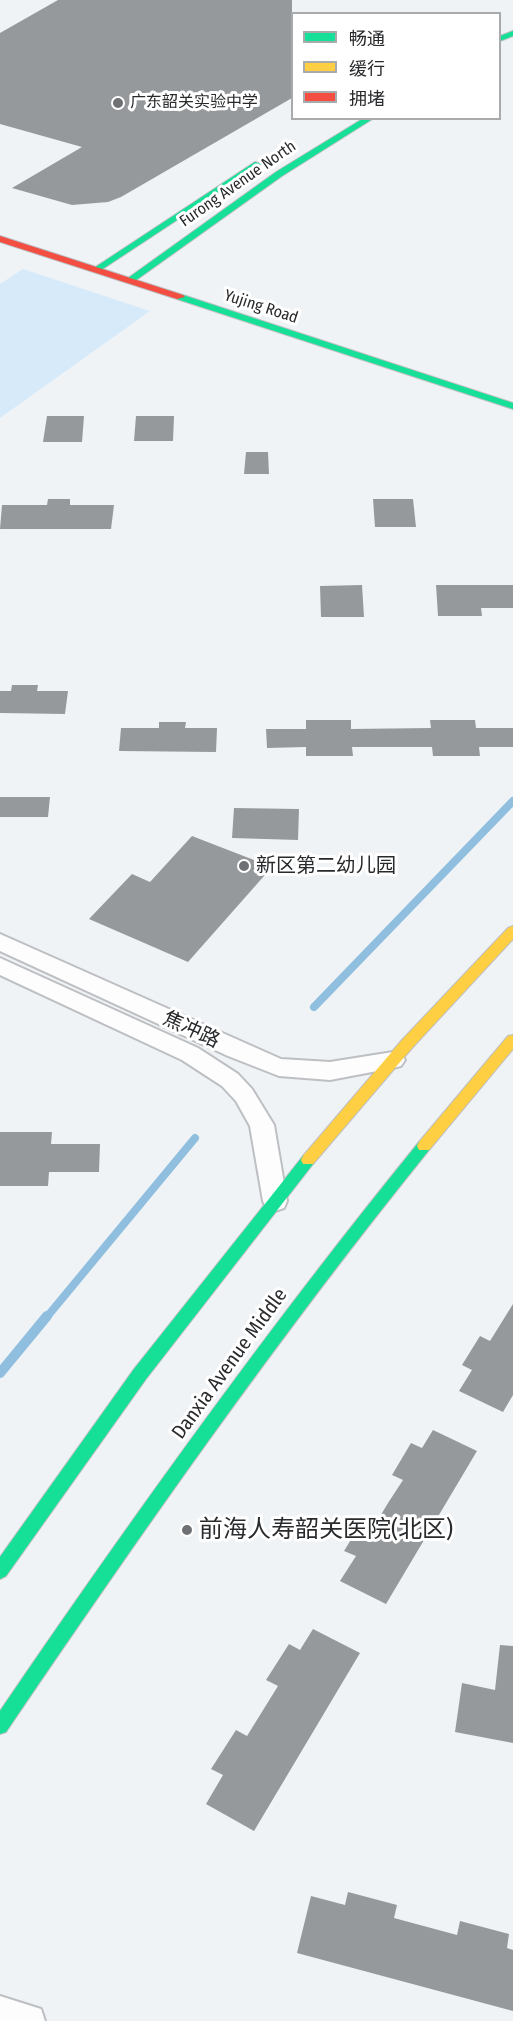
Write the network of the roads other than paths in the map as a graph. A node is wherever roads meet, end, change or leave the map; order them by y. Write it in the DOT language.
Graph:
graph roads {
  1 [pos="367,120"];
  2 [pos="268,158"];
  3 [pos="0,239"];
  4 [pos="89,252"];
  5 [pos="112,259"];
  6 [pos="95,270"];
  7 [pos="144,270"];
  8 [pos="166,277"];
  9 [pos="129,281"];
  10 [pos="513,406"];
  11 [pos="513,931"];
  12 [pos="0,942"];
  13 [pos="0,966"];
  14 [pos="513,1040"];
  15 [pos="393,1060"];
  16 [pos="275,1201"];
  17 [pos="0,1571"];
  18 [pos="0,1726"];
  19 [pos="0,2013"];
  20 [pos="30,2021"];
  1 -- 7 [label="main road, Furong Avenue North"];
  2 -- 5 [label="main road, Furong Avenue North"];
  3 -- 6 [label="main road, Yujing Road"];
  4 -- 5 [label="main road"];
  5 -- 6 [label="main road, Furong Avenue North"];
  5 -- 7 [label="main road"];
  6 -- 9 [label="main road, Yujing Road"];
  7 -- 8 [label="main road"];
  7 -- 9 [label="main road, Furong Avenue North"];
  9 -- 10 [label="main road, Yujing Road"];
  11 -- 15 [label="main road"];
  12 -- 15 [label="street, 焦冲路"];
  13 -- 16 [label="street, 焦冲路"];
  14 -- 18 [label="main road, Danxia Avenue Middle"];
  15 -- 16 [label="main road"];
  16 -- 17 [label="main road"];
  19 -- 20 [label="street"];
}
